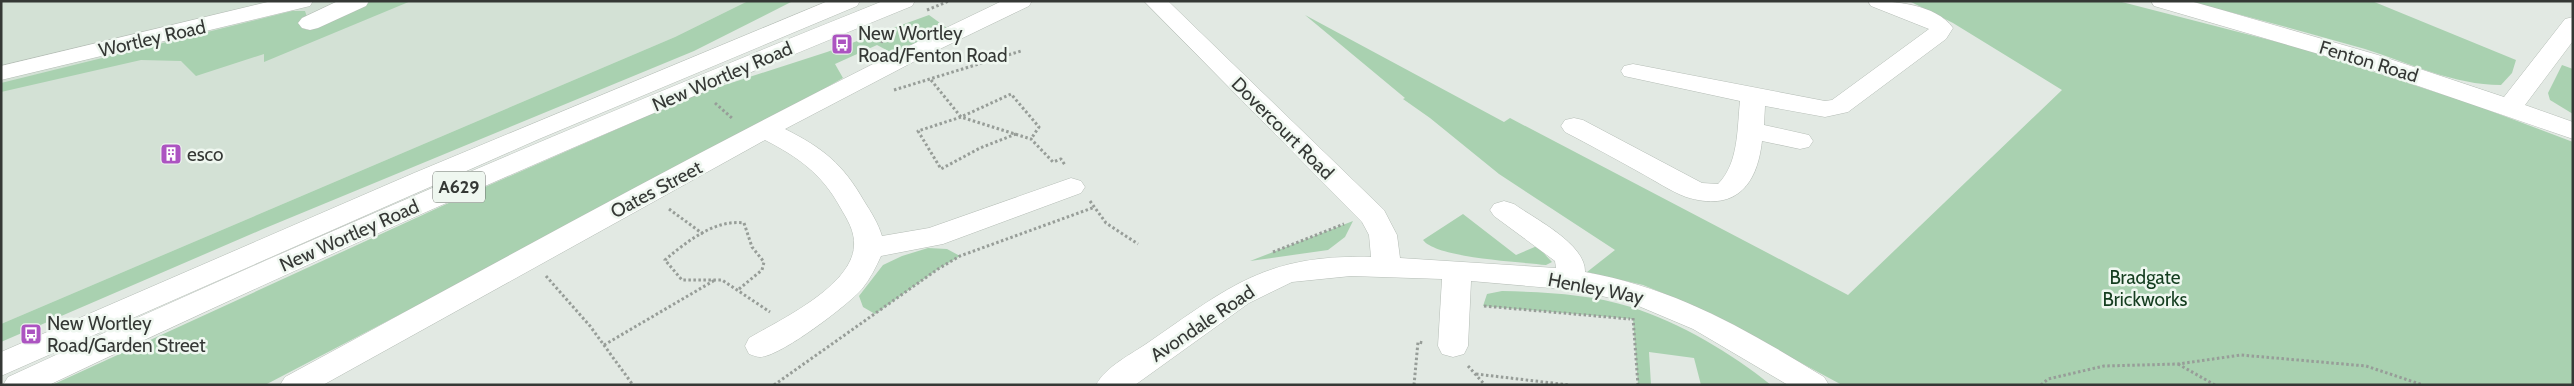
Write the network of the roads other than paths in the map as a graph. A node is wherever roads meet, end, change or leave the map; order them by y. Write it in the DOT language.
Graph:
graph roads {
  1 [pos="358,1"];
  2 [pos="849,1"];
  3 [pos="904,1"];
  4 [pos="1021,1"];
  5 [pos="1155,1"];
  6 [pos="1879,1"];
  7 [pos="2162,1"];
  8 [pos="306,12"];
  9 [pos="2573,24"];
  10 [pos="1633,71"];
  11 [pos="1,73"];
  12 [pos="1753,96"];
  13 [pos="2510,107"];
  14 [pos="1574,126"];
  15 [pos="1749,130"];
  16 [pos="2573,130"];
  17 [pos="758,133"];
  18 [pos="1800,141"];
  19 [pos="1077,186"];
  20 [pos="1504,210"];
  21 [pos="868,248"];
  22 [pos="1387,267"];
  23 [pos="1457,270"];
  24 [pos="1570,281"];
  25 [pos="760,346"];
  26 [pos="1453,346"];
  27 [pos="1,365"];
  28 [pos="19,385"];
  29 [pos="296,385"];
  30 [pos="1112,385"];
  31 [pos="1813,385"];
  1 -- 8 [label="street, Wortley Road"];
  2 -- 27 [label="street, New Wortley Road / A629"];
  3 -- 28 [label="street, New Wortley Road / A629"];
  4 -- 17 [label="street, Oates Street"];
  5 -- 22 [label="street, Dovercourt Road"];
  6 -- 12 [label="street"];
  7 -- 13 [label="street, Fenton Road"];
  8 -- 11 [label="street, Wortley Road"];
  9 -- 13 [label="street"];
  10 -- 12 [label="street"];
  12 -- 15 [label="street"];
  13 -- 16 [label="street, Fenton Road"];
  14 -- 15 [label="street"];
  15 -- 18 [label="street"];
  17 -- 21 [label="street"];
  17 -- 29 [label="street, Oates Street"];
  19 -- 21 [label="street"];
  20 -- 24 [label="street"];
  21 -- 25 [label="street"];
  22 -- 23 [label="street, Henley Way"];
  22 -- 30 [label="street, Avondale Road"];
  23 -- 24 [label="street, Henley Way"];
  23 -- 26 [label="street"];
  24 -- 31 [label="street, Henley Way"];
}
